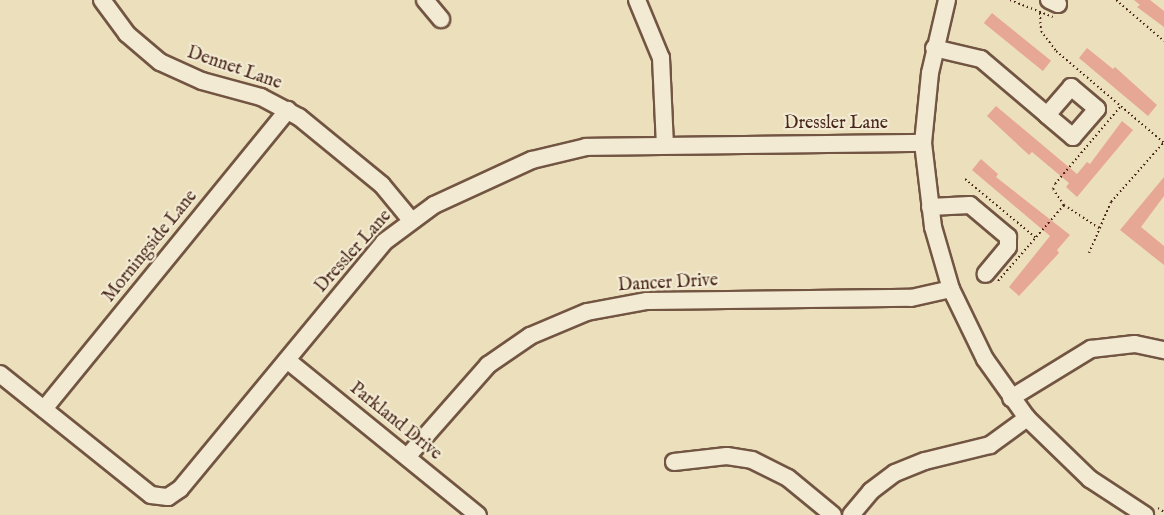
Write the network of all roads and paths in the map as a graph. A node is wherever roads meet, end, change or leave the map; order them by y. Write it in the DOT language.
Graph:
graph roads {
  1 [pos="102,0"];
  2 [pos="425,0"];
  3 [pos="638,0"];
  4 [pos="944,0"];
  5 [pos="1116,0"];
  6 [pos="1049,6"];
  7 [pos="441,19"];
  8 [pos="1164,41"];
  9 [pos="934,48"];
  10 [pos="1120,107"];
  11 [pos="288,110"];
  12 [pos="1047,115"];
  13 [pos="923,142"];
  14 [pos="1164,142"];
  15 [pos="665,145"];
  16 [pos="965,179"];
  17 [pos="1064,204"];
  18 [pos="930,207"];
  19 [pos="410,219"];
  20 [pos="1100,228"];
  21 [pos="1036,238"];
  22 [pos="1089,253"];
  23 [pos="986,273"];
  24 [pos="951,289"];
  25 [pos="1164,350"];
  26 [pos="287,360"];
  27 [pos="0,374"];
  28 [pos="1011,398"];
  29 [pos="44,409"];
  30 [pos="1027,418"];
  31 [pos="407,457"];
  32 [pos="674,462"];
  33 [pos="1150,511"];
  34 [pos="1164,512"];
  35 [pos="478,515"];
  36 [pos="833,515"];
  37 [pos="851,515"];
  1 -- 11 [label="street, Dennet Lane"];
  2 -- 7 [label="street"];
  3 -- 15 [label="street"];
  4 -- 9 [label="street"];
  5 -- 8 [label="path"];
  6 -- 10 [label="path"];
  9 -- 12 [label="street"];
  9 -- 13 [label="street"];
  10 -- 14 [label="path"];
  10 -- 17 [label="path"];
  11 -- 19 [label="street, Dennet Lane"];
  11 -- 29 [label="street, Morningside Lane"];
  13 -- 15 [label="street, Dressler Lane"];
  13 -- 18 [label="street"];
  14 -- 20 [label="path"];
  15 -- 19 [label="street, Dressler Lane"];
  16 -- 21 [label="path"];
  17 -- 20 [label="path"];
  17 -- 21 [label="path"];
  18 -- 23 [label="street"];
  18 -- 24 [label="street"];
  19 -- 26 [label="street, Dressler Lane"];
  20 -- 22 [label="path"];
  21 -- 23 [label="path"];
  24 -- 28 [label="street"];
  24 -- 31 [label="street, Dancer Drive"];
  25 -- 28 [label="street"];
  26 -- 29 [label="street, Dressler Lane"];
  26 -- 31 [label="street, Parkland Drive"];
  27 -- 29 [label="street, Dressler Lane"];
  28 -- 30 [label="street"];
  30 -- 33 [label="street"];
  30 -- 37 [label="street"];
  31 -- 35 [label="street, Parkland Drive"];
  32 -- 36 [label="street"];
  33 -- 34 [label="path"];
}
